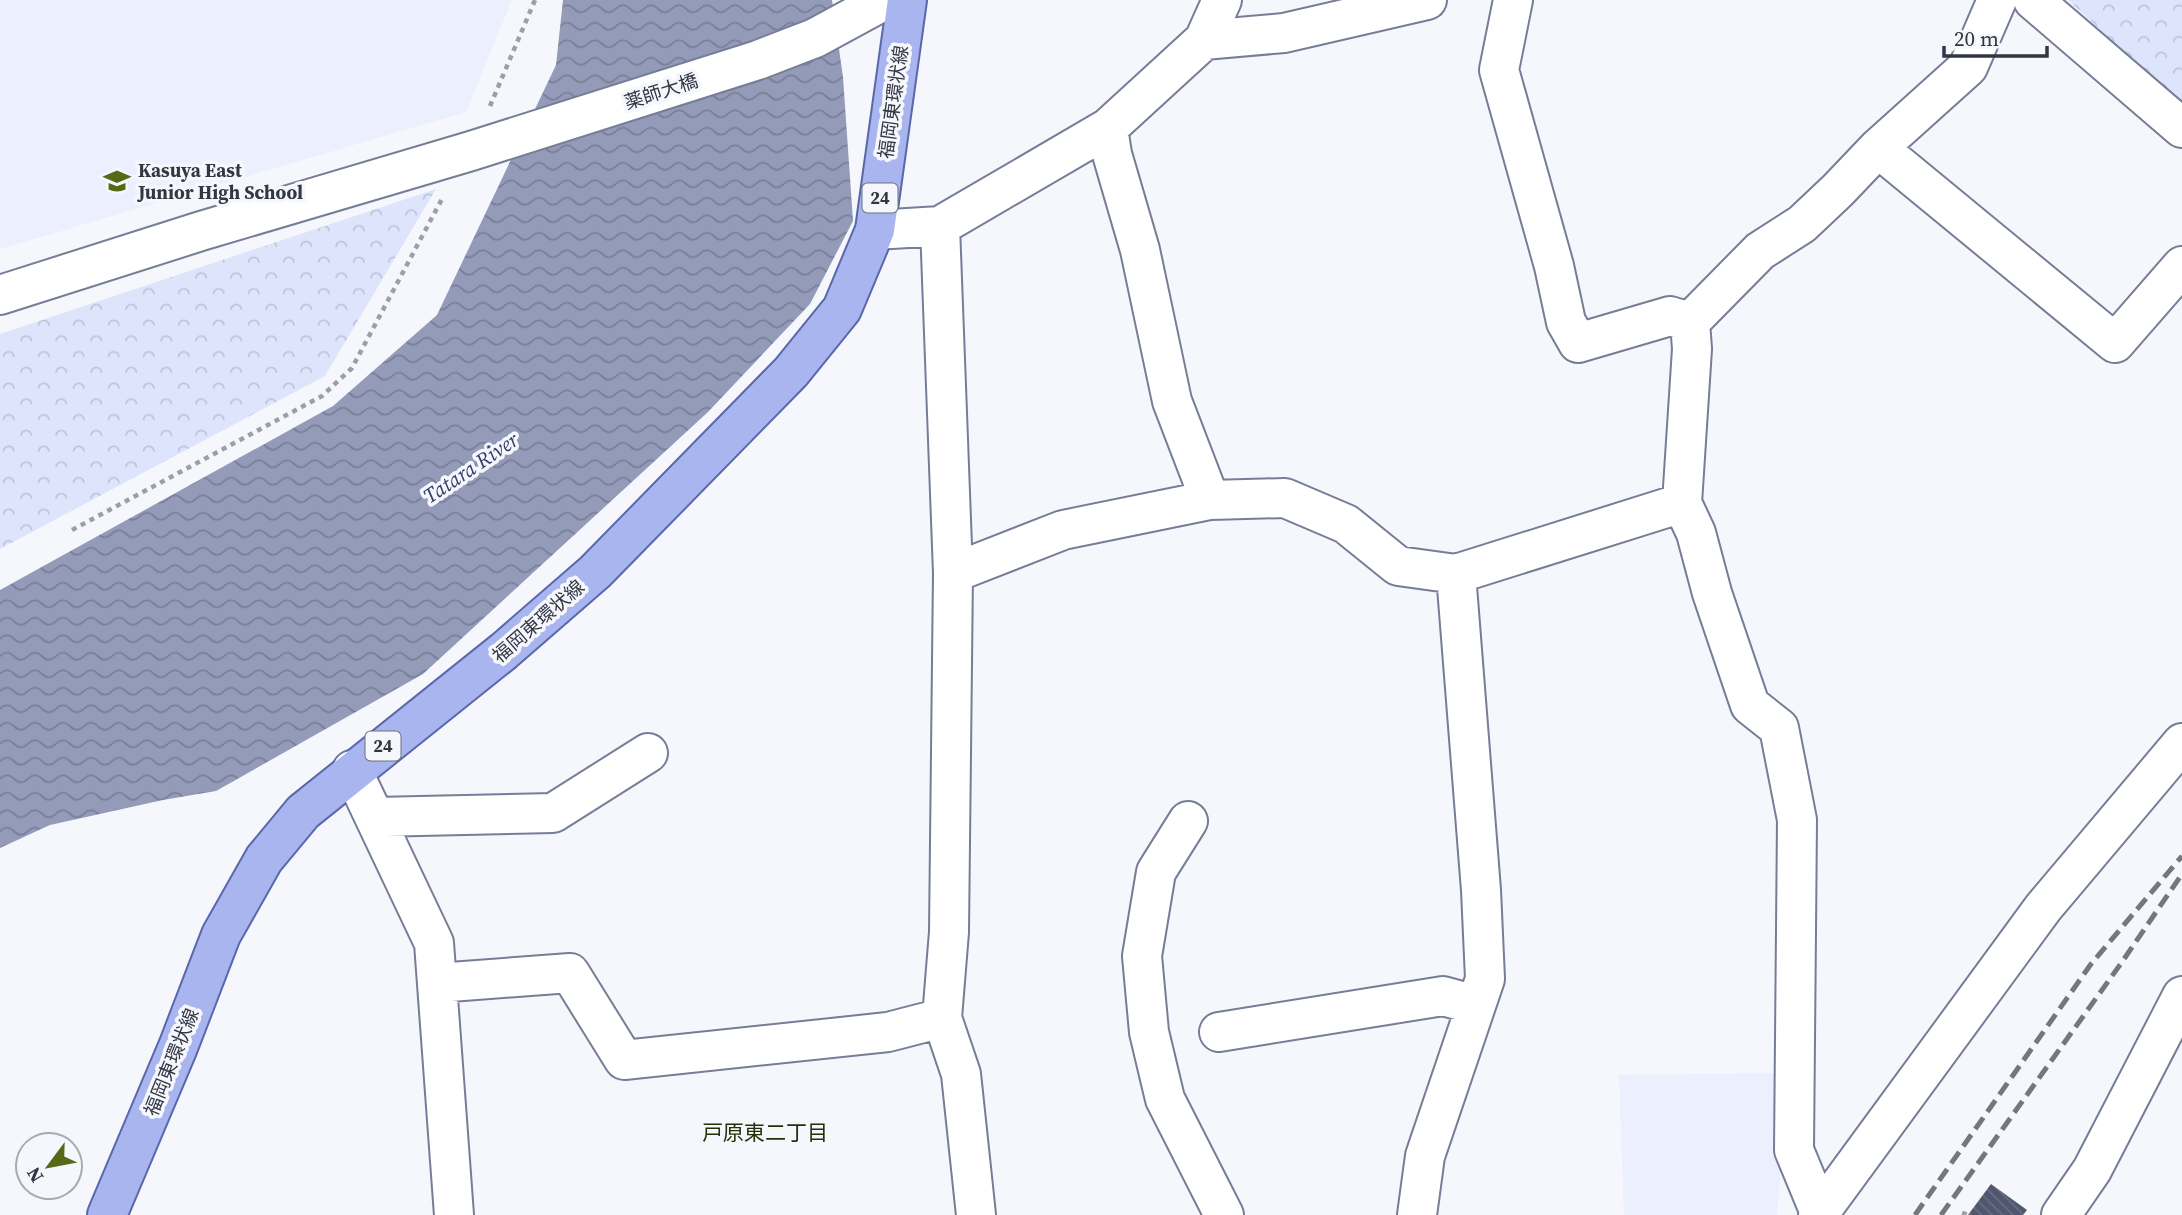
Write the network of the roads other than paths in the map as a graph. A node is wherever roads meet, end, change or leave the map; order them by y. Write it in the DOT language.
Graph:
graph roads {
  1 [pos="885,0"];
  2 [pos="907,0"];
  3 [pos="1222,0"];
  4 [pos="1427,0"];
  5 [pos="1513,0"];
  6 [pos="1997,0"];
  7 [pos="2033,0"];
  8 [pos="1204,40"];
  9 [pos="1108,128"];
  10 [pos="2182,128"];
  11 [pos="1878,148"];
  12 [pos="940,226"];
  13 [pos="875,230"];
  14 [pos="2182,266"];
  15 [pos="0,295"];
  16 [pos="1690,322"];
  17 [pos="1210,500"];
  18 [pos="1682,503"];
  19 [pos="953,573"];
  20 [pos="1456,574"];
  21 [pos="2182,743"];
  22 [pos="648,753"];
  23 [pos="352,770"];
  24 [pos="375,817"];
  25 [pos="1188,821"];
  26 [pos="437,983"];
  27 [pos="2182,996"];
  28 [pos="1476,1005"];
  29 [pos="942,1018"];
  30 [pos="1219,1032"];
  31 [pos="1819,1214"];
  32 [pos="107,1215"];
  33 [pos="454,1215"];
  34 [pos="976,1215"];
  35 [pos="1224,1215"];
  36 [pos="1417,1215"];
  37 [pos="2061,1215"];
  1 -- 15 [label="street, 薬師大橋"];
  2 -- 13 [label="main road, 福岡東環状線 / 24"];
  3 -- 8 [label="street"];
  4 -- 8 [label="street"];
  5 -- 16 [label="street"];
  6 -- 11 [label="street"];
  7 -- 10 [label="street"];
  8 -- 9 [label="street"];
  9 -- 12 [label="street"];
  9 -- 17 [label="street"];
  11 -- 14 [label="street"];
  11 -- 16 [label="street"];
  12 -- 13 [label="street"];
  12 -- 19 [label="street"];
  13 -- 23 [label="main road, 福岡東環状線 / 24"];
  16 -- 18 [label="street"];
  17 -- 19 [label="street"];
  17 -- 20 [label="street"];
  18 -- 20 [label="street"];
  18 -- 31 [label="street"];
  19 -- 29 [label="street"];
  20 -- 28 [label="street"];
  21 -- 31 [label="street"];
  22 -- 24 [label="street"];
  23 -- 24 [label="street"];
  23 -- 32 [label="main road, 福岡東環状線 / 24"];
  24 -- 26 [label="street"];
  25 -- 35 [label="street"];
  26 -- 29 [label="street"];
  26 -- 33 [label="street"];
  27 -- 37 [label="street"];
  28 -- 30 [label="street"];
  28 -- 36 [label="street"];
  29 -- 34 [label="street"];
}
